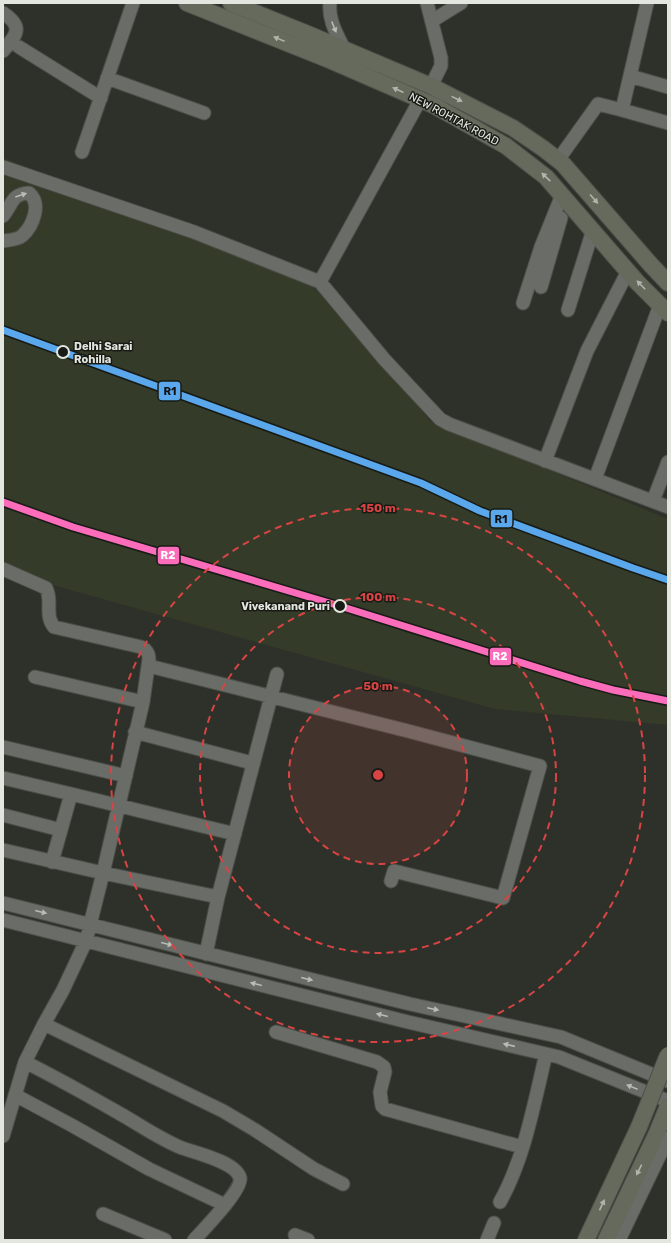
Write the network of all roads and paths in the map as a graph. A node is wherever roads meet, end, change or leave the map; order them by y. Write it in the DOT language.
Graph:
graph roads {
  1 [pos="133,3"];
  2 [pos="187,3"];
  3 [pos="231,3"];
  4 [pos="330,3"];
  5 [pos="427,3"];
  6 [pos="461,3"];
  7 [pos="647,3"];
  8 [pos="3,13"];
  9 [pos="432,21"];
  10 [pos="19,47"];
  11 [pos="344,49"];
  12 [pos="3,51"];
  13 [pos="630,76"];
  14 [pos="107,78"];
  15 [pos="431,86"];
  16 [pos="668,87"];
  17 [pos="101,98"];
  18 [pos="420,100"];
  19 [pos="622,110"];
  20 [pos="204,114"];
  21 [pos="668,123"];
  22 [pos="82,152"];
  23 [pos="558,160"];
  24 [pos="3,167"];
  25 [pos="564,197"];
  26 [pos="3,216"];
  27 [pos="593,230"];
  28 [pos="3,241"];
  29 [pos="628,271"];
  30 [pos="320,282"];
  31 [pos="668,282"];
  32 [pos="541,287"];
  33 [pos="523,303"];
  34 [pos="664,309"];
  35 [pos="568,310"];
  36 [pos="545,461"];
  37 [pos="668,462"];
  38 [pos="595,479"];
  39 [pos="653,501"];
  40 [pos="668,507"];
  41 [pos="3,569"];
  42 [pos="149,666"];
  43 [pos="276,674"];
  44 [pos="35,677"];
  45 [pos="270,696"];
  46 [pos="143,702"];
  47 [pos="135,732"];
  48 [pos="3,747"];
  49 [pos="252,763"];
  50 [pos="126,776"];
  51 [pos="3,778"];
  52 [pos="71,794"];
  53 [pos="119,805"];
  54 [pos="3,814"];
  55 [pos="61,830"];
  56 [pos="235,834"];
  57 [pos="3,850"];
  58 [pos="52,862"];
  59 [pos="103,873"];
  60 [pos="391,881"];
  61 [pos="218,897"];
  62 [pos="3,902"];
  63 [pos="3,920"];
  64 [pos="91,924"];
  65 [pos="86,941"];
  66 [pos="206,954"];
  67 [pos="44,1024"];
  68 [pos="276,1032"];
  69 [pos="546,1054"];
  70 [pos="668,1054"];
  71 [pos="25,1062"];
  72 [pos="668,1081"];
  73 [pos="15,1095"];
  74 [pos="668,1101"];
  75 [pos="668,1106"];
  76 [pos="3,1136"];
  77 [pos="662,1137"];
  78 [pos="522,1147"];
  79 [pos="343,1184"];
  80 [pos="500,1202"];
  81 [pos="225,1205"];
  82 [pos="103,1214"];
  83 [pos="494,1223"];
  84 [pos="295,1236"];
  85 [pos="165,1240"];
  86 [pos="194,1240"];
  87 [pos="308,1240"];
  88 [pos="487,1240"];
  89 [pos="586,1240"];
  90 [pos="606,1240"];
  91 [pos="619,1240"];
  1 -- 14 [label="street"];
  18 -- 2 [label="main road, NEW ROHTAK ROAD, one-way"];
  3 -- 11 [label="main road, NEW ROHTAK ROAD"];
  4 -- 11 [label="street, one-way"];
  5 -- 9 [label="street"];
  6 -- 9 [label="street"];
  7 -- 13 [label="street"];
  8 -- 12 [label="street"];
  9 -- 15 [label="street"];
  10 -- 17 [label="street"];
  11 -- 15 [label="main road, NEW ROHTAK ROAD"];
  13 -- 16 [label="street"];
  13 -- 19 [label="street"];
  14 -- 17 [label="street"];
  14 -- 20 [label="street"];
  15 -- 23 [label="main road, NEW ROHTAK ROAD, one-way"];
  17 -- 22 [label="street"];
  25 -- 18 [label="main road, NEW ROHTAK ROAD, one-way"];
  18 -- 30 [label="street"];
  19 -- 21 [label="street"];
  19 -- 23 [label="street"];
  23 -- 31 [label="main road, NEW ROHTAK ROAD, one-way"];
  24 -- 30 [label="street"];
  25 -- 27 [label="main road, NEW ROHTAK ROAD"];
  25 -- 32 [label="street"];
  25 -- 33 [label="street"];
  26 -- 28 [label="street, one-way"];
  27 -- 29 [label="main road, NEW ROHTAK ROAD"];
  27 -- 35 [label="street"];
  34 -- 29 [label="main road, NEW ROHTAK ROAD, one-way"];
  29 -- 36 [label="street"];
  30 -- 36 [label="street"];
  34 -- 38 [label="street"];
  36 -- 38 [label="street"];
  37 -- 39 [label="street"];
  38 -- 39 [label="street"];
  39 -- 40 [label="street"];
  41 -- 42 [label="street"];
  42 -- 45 [label="street"];
  42 -- 46 [label="street"];
  43 -- 45 [label="street"];
  44 -- 46 [label="street"];
  45 -- 49 [label="street"];
  45 -- 60 [label="street"];
  46 -- 47 [label="street"];
  47 -- 49 [label="street"];
  47 -- 50 [label="street"];
  48 -- 50 [label="street"];
  49 -- 56 [label="street"];
  50 -- 53 [label="street"];
  51 -- 52 [label="street"];
  52 -- 53 [label="street"];
  52 -- 55 [label="street"];
  53 -- 56 [label="street"];
  53 -- 59 [label="street"];
  54 -- 55 [label="street"];
  55 -- 58 [label="street"];
  56 -- 61 [label="street"];
  57 -- 58 [label="street"];
  58 -- 59 [label="street"];
  59 -- 61 [label="street"];
  59 -- 64 [label="street"];
  61 -- 66 [label="street"];
  62 -- 64 [label="street, one-way"];
  63 -- 65 [label="street"];
  64 -- 65 [label="street"];
  64 -- 66 [label="street, one-way"];
  65 -- 67 [label="street"];
  69 -- 65 [label="street, one-way"];
  66 -- 72 [label="street, one-way"];
  67 -- 71 [label="street"];
  67 -- 79 [label="street"];
  68 -- 78 [label="street"];
  74 -- 69 [label="street, one-way"];
  69 -- 78 [label="street"];
  89 -- 70 [label="main road, one-way, bridge"];
  71 -- 73 [label="street"];
  71 -- 81 [label="street"];
  73 -- 76 [label="street"];
  73 -- 81 [label="street"];
  75 -- 77 [label="main road"];
  77 -- 90 [label="main road, one-way"];
  77 -- 91 [label="street"];
  78 -- 80 [label="street"];
  81 -- 86 [label="street"];
  82 -- 85 [label="street"];
  83 -- 88 [label="street"];
  84 -- 87 [label="street"];
}
